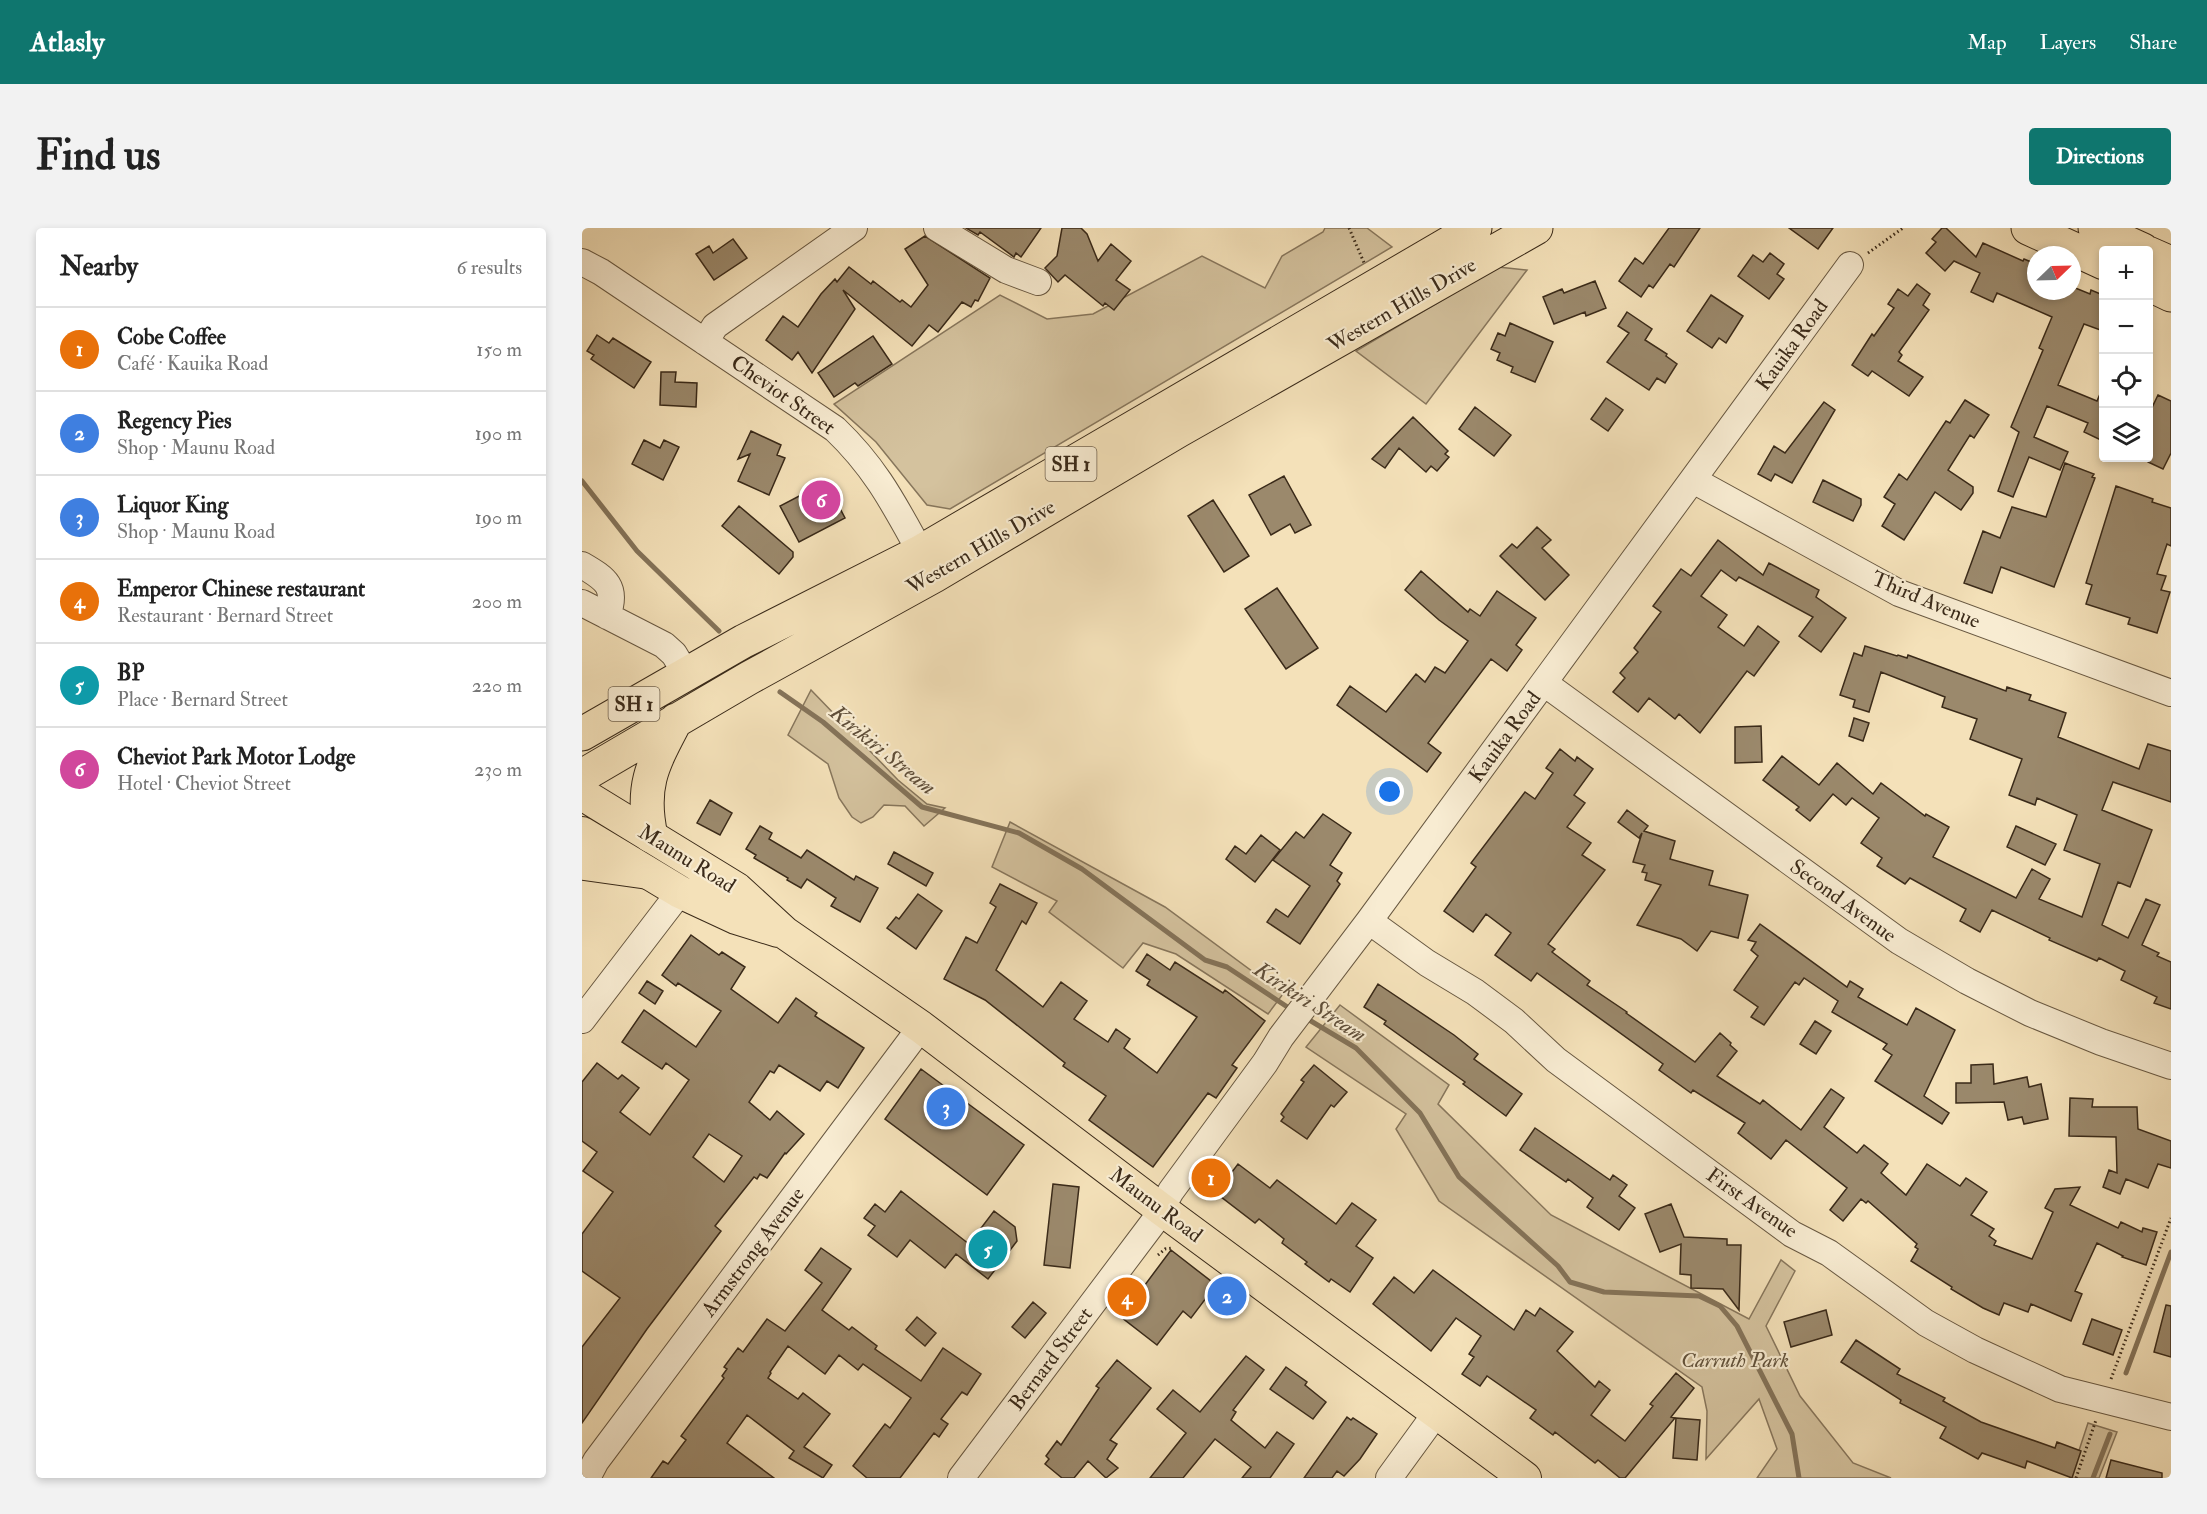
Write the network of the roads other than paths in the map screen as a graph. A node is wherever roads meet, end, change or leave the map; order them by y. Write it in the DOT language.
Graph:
graph roads {
  1 [pos="854,228"];
  2 [pos="938,228"];
  3 [pos="1475,228"];
  4 [pos="1536,228"];
  5 [pos="2028,228"];
  6 [pos="2095,228"];
  7 [pos="2134,246"];
  8 [pos="2153,255"];
  9 [pos="2099,261"];
  10 [pos="582,262"];
  11 [pos="2171,263"];
  12 [pos="1850,266"];
  13 [pos="1038,282"];
  14 [pos="2153,286"];
  15 [pos="2171,295"];
  16 [pos="705,342"];
  17 [pos="1173,420"];
  18 [pos="1693,480"];
  19 [pos="927,564"];
  20 [pos="582,565"];
  21 [pos="582,603"];
  22 [pos="606,616"];
  23 [pos="686,674"];
  24 [pos="1544,683"];
  25 [pos="2171,693"];
  26 [pos="676,720"];
  27 [pos="582,734"];
  28 [pos="582,776"];
  29 [pos="582,794"];
  30 [pos="582,833"];
  31 [pos="651,836"];
  32 [pos="582,863"];
  33 [pos="645,872"];
  34 [pos="680,892"];
  35 [pos="1369,921"];
  36 [pos="785,933"];
  37 [pos="582,1020"];
  38 [pos="921,1027"];
  39 [pos="2171,1066"];
  40 [pos="1161,1209"];
  41 [pos="1437,1412"];
  42 [pos="2171,1417"];
  43 [pos="586,1478"];
  44 [pos="961,1478"];
  45 [pos="1389,1478"];
  46 [pos="1525,1478"];
  1 -- 16 [label="street"];
  2 -- 13 [label="street"];
  3 -- 17 [label="highway, Western Hills Drive / SH 1"];
  4 -- 17 [label="highway, Western Hills Drive / SH 1"];
  5 -- 9 [label="highway"];
  6 -- 7 [label="highway"];
  8 -- 11 [label="highway"];
  10 -- 16 [label="street, Cheviot Street"];
  12 -- 18 [label="street, Kauika Road"];
  14 -- 15 [label="highway"];
  16 -- 19 [label="street, Cheviot Street"];
  17 -- 19 [label="highway, Western Hills Drive / SH 1"];
  18 -- 24 [label="street, Kauika Road"];
  18 -- 25 [label="street, Third Avenue"];
  19 -- 23 [label="highway, Western Hills Drive / SH 1"];
  19 -- 26 [label="highway, Western Hills Drive / SH 1"];
  20 -- 22 [label="street"];
  21 -- 22 [label="street"];
  22 -- 23 [label="street"];
  23 -- 27 [label="highway, Western Hills Drive / SH 1"];
  24 -- 35 [label="street, Kauika Road"];
  24 -- 39 [label="street, Second Avenue"];
  26 -- 28 [label="highway, Western Hills Drive / SH 1"];
  26 -- 31 [label="highway"];
  29 -- 31 [label="main road, Maunu Road"];
  30 -- 33 [label="main road, Maunu Road"];
  31 -- 36 [label="main road, Maunu Road"];
  32 -- 33 [label="highway"];
  33 -- 34 [label="main road, Maunu Road"];
  34 -- 36 [label="main road, Maunu Road"];
  34 -- 37 [label="street"];
  35 -- 40 [label="street, Kauika Road"];
  35 -- 42 [label="street, First Avenue"];
  36 -- 38 [label="main road, Maunu Road"];
  38 -- 40 [label="main road, Maunu Road"];
  38 -- 43 [label="street, Armstrong Avenue"];
  40 -- 41 [label="main road, Maunu Road"];
  40 -- 44 [label="street, Bernard Street"];
  41 -- 45 [label="street"];
  41 -- 46 [label="main road, Maunu Road"];
}
